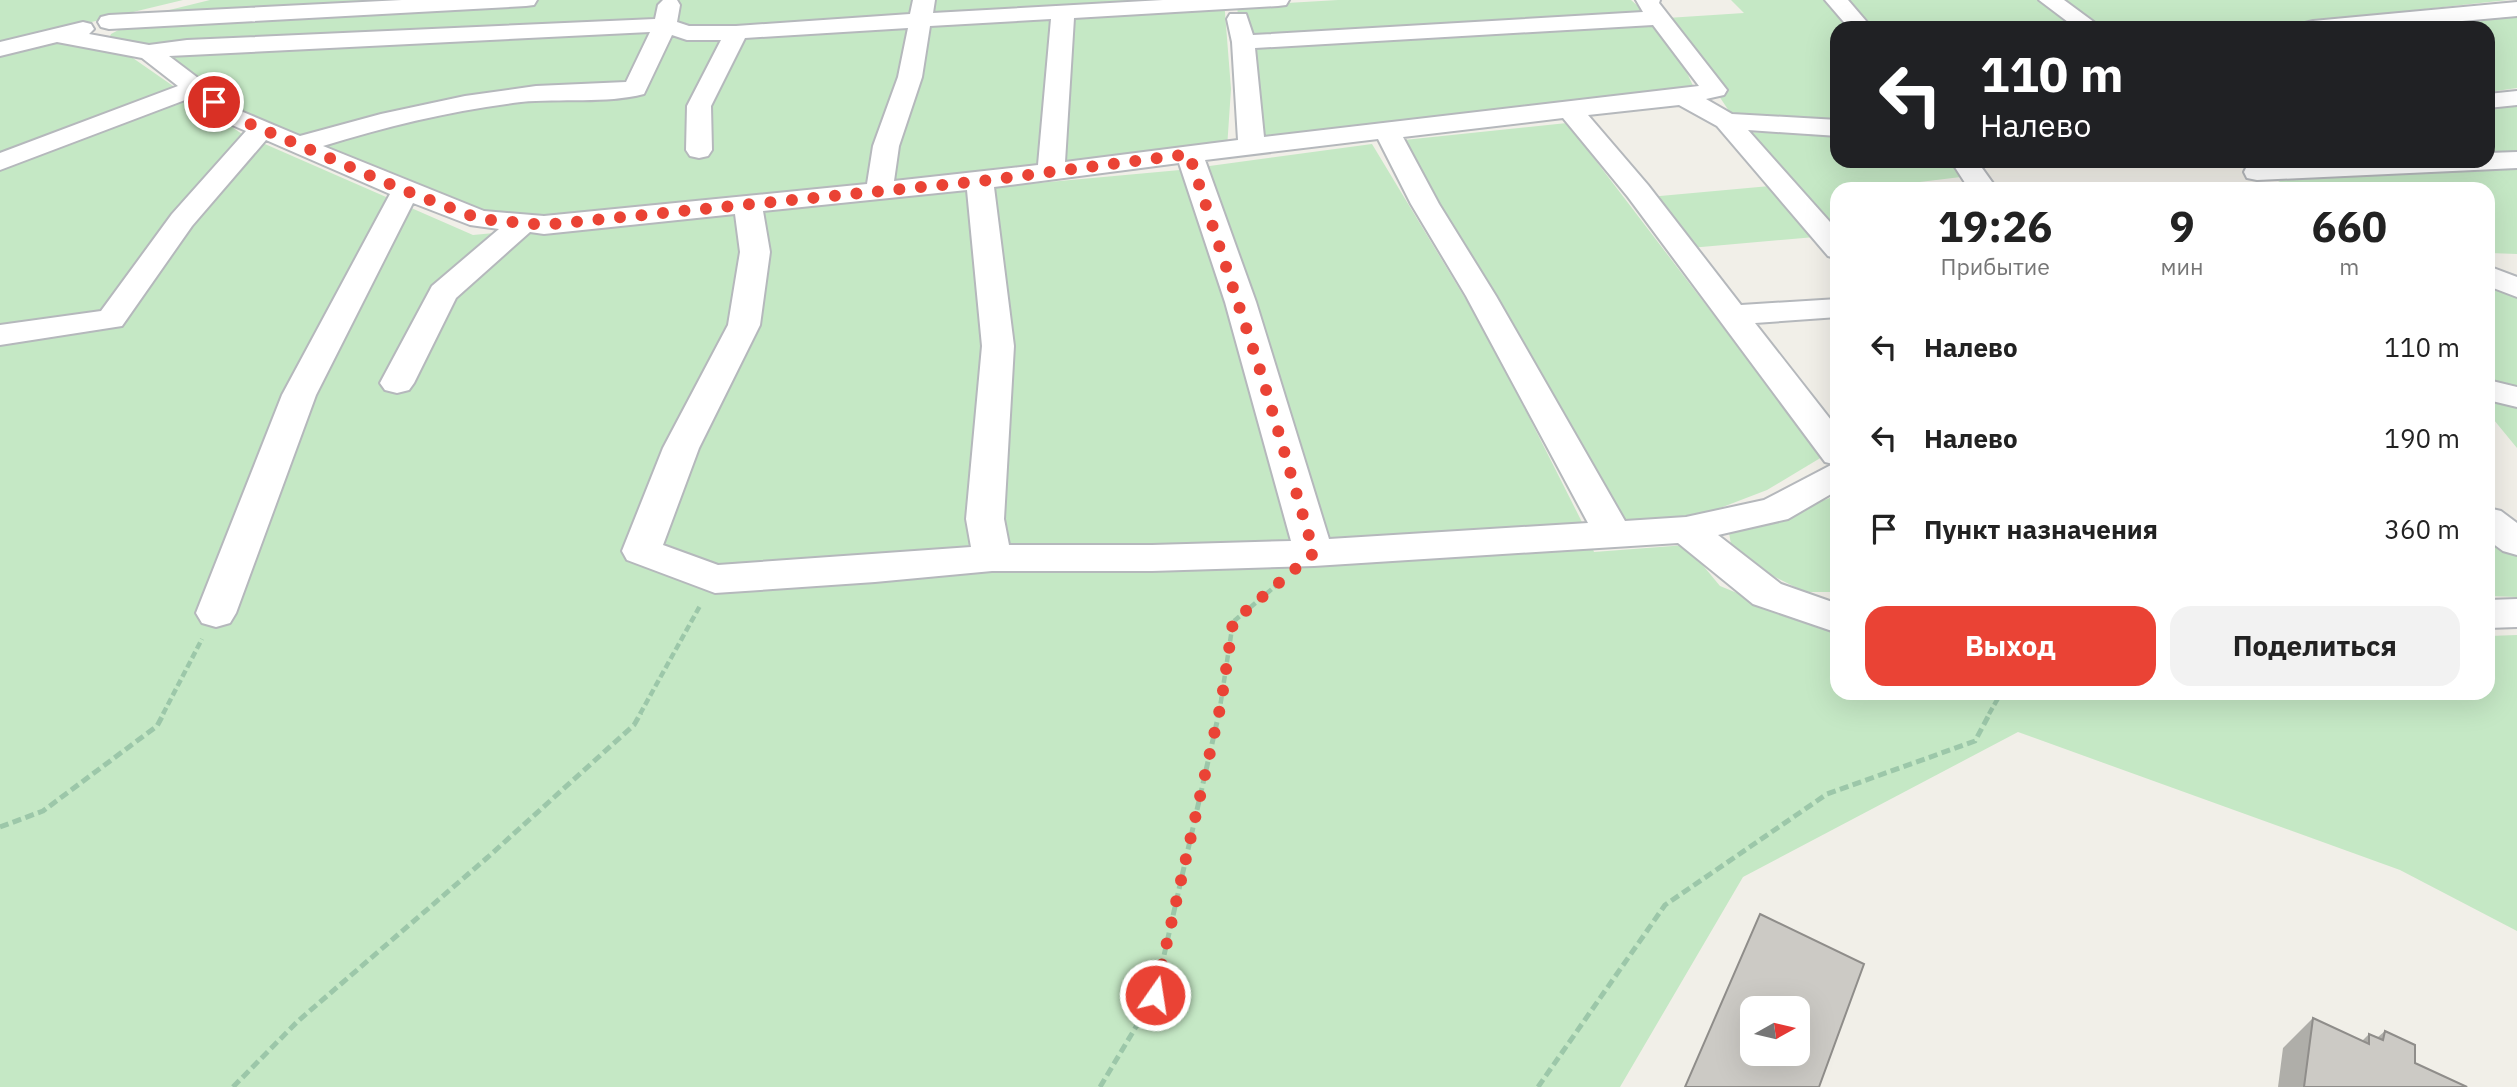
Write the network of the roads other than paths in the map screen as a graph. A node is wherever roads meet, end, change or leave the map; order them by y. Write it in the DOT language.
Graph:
graph roads {
  1 [pos="198,0"];
  2 [pos="526,0"];
  3 [pos="670,0"];
  4 [pos="1279,0"];
  5 [pos="1836,0"];
  6 [pos="2050,0"];
  7 [pos="1235,1"];
  8 [pos="1102,4"];
  9 [pos="1650,5"];
  10 [pos="2517,9"];
  11 [pos="923,10"];
  12 [pos="110,11"];
  13 [pos="1063,11"];
  14 [pos="1855,21"];
  15 [pos="2081,21"];
  16 [pos="2388,21"];
  17 [pos="748,24"];
  18 [pos="665,25"];
  19 [pos="60,36"];
  20 [pos="1243,43"];
  21 [pos="0,49"];
  22 [pos="149,52"];
  23 [pos="195,88"];
  24 [pos="1684,97"];
  25 [pos="2517,98"];
  26 [pos="2495,100"];
  27 [pos="1570,110"];
  28 [pos="1727,121"];
  29 [pos="1830,127"];
  30 [pos="262,129"];
  31 [pos="1387,131"];
  32 [pos="298,145"];
  33 [pos="1252,146"];
  34 [pos="699,150"];
  35 [pos="1189,154"];
  36 [pos="2517,160"];
  37 [pos="2495,161"];
  38 [pos="0,162"];
  39 [pos="2370,168"];
  40 [pos="1051,172"];
  41 [pos="2259,174"];
  42 [pos="981,181"];
  43 [pos="406,191"];
  44 [pos="879,192"];
  45 [pos="748,205"];
  46 [pos="523,223"];
  47 [pos="1830,241"];
  48 [pos="2495,260"];
  49 [pos="2517,260"];
  50 [pos="2495,278"];
  51 [pos="2517,288"];
  52 [pos="1830,309"];
  53 [pos="1734,316"];
  54 [pos="0,335"];
  55 [pos="397,383"];
  56 [pos="2495,392"];
  57 [pos="2517,397"];
  58 [pos="1830,443"];
  59 [pos="1830,479"];
  60 [pos="2495,525"];
  61 [pos="1686,530"];
  62 [pos="1613,534"];
  63 [pos="2517,542"];
  64 [pos="1314,553"];
  65 [pos="992,558"];
  66 [pos="2517,612"];
  67 [pos="216,613"];
  68 [pos="2495,614"];
  69 [pos="1830,616"];
  1 -- 12 [label="lane"];
  2 -- 12 [label="lane"];
  3 -- 18 [label="lane"];
  4 -- 7 [label="lane"];
  5 -- 14 [label="lane"];
  6 -- 15 [label="lane"];
  7 -- 8 [label="lane"];
  7 -- 20 [label="lane"];
  8 -- 13 [label="lane"];
  9 -- 20 [label="lane"];
  9 -- 24 [label="lane"];
  10 -- 16 [label="lane"];
  11 -- 13 [label="lane"];
  11 -- 17 [label="lane"];
  11 -- 44 [label="lane"];
  12 -- 19 [label="lane"];
  13 -- 40 [label="lane"];
  17 -- 18 [label="lane"];
  17 -- 34 [label="lane"];
  18 -- 22 [label="lane"];
  18 -- 32 [label="lane"];
  19 -- 21 [label="lane"];
  19 -- 22 [label="lane"];
  20 -- 33 [label="lane"];
  22 -- 23 [label="lane"];
  23 -- 30 [label="lane"];
  23 -- 38 [label="lane"];
  24 -- 27 [label="lane"];
  24 -- 28 [label="lane"];
  25 -- 26 [label="lane"];
  27 -- 31 [label="lane"];
  27 -- 53 [label="lane"];
  28 -- 29 [label="lane"];
  28 -- 47 [label="lane"];
  30 -- 32 [label="lane"];
  30 -- 54 [label="lane"];
  31 -- 33 [label="lane"];
  31 -- 62 [label="lane"];
  32 -- 43 [label="lane"];
  33 -- 35 [label="lane"];
  35 -- 40 [label="lane"];
  35 -- 64 [label="lane"];
  36 -- 37 [label="lane"];
  39 -- 41 [label="lane"];
  40 -- 42 [label="lane"];
  42 -- 44 [label="lane"];
  42 -- 65 [label="lane"];
  43 -- 46 [label="lane"];
  43 -- 67 [label="lane"];
  44 -- 45 [label="lane"];
  45 -- 46 [label="lane"];
  45 -- 65 [label="lane"];
  46 -- 55 [label="lane"];
  48 -- 49 [label="lane"];
  50 -- 51 [label="lane"];
  52 -- 53 [label="lane"];
  53 -- 58 [label="lane"];
  56 -- 57 [label="lane"];
  59 -- 61 [label="lane"];
  60 -- 63 [label="lane"];
  61 -- 62 [label="lane"];
  61 -- 69 [label="lane"];
  62 -- 64 [label="lane"];
  64 -- 65 [label="lane"];
  66 -- 68 [label="lane"];
}
